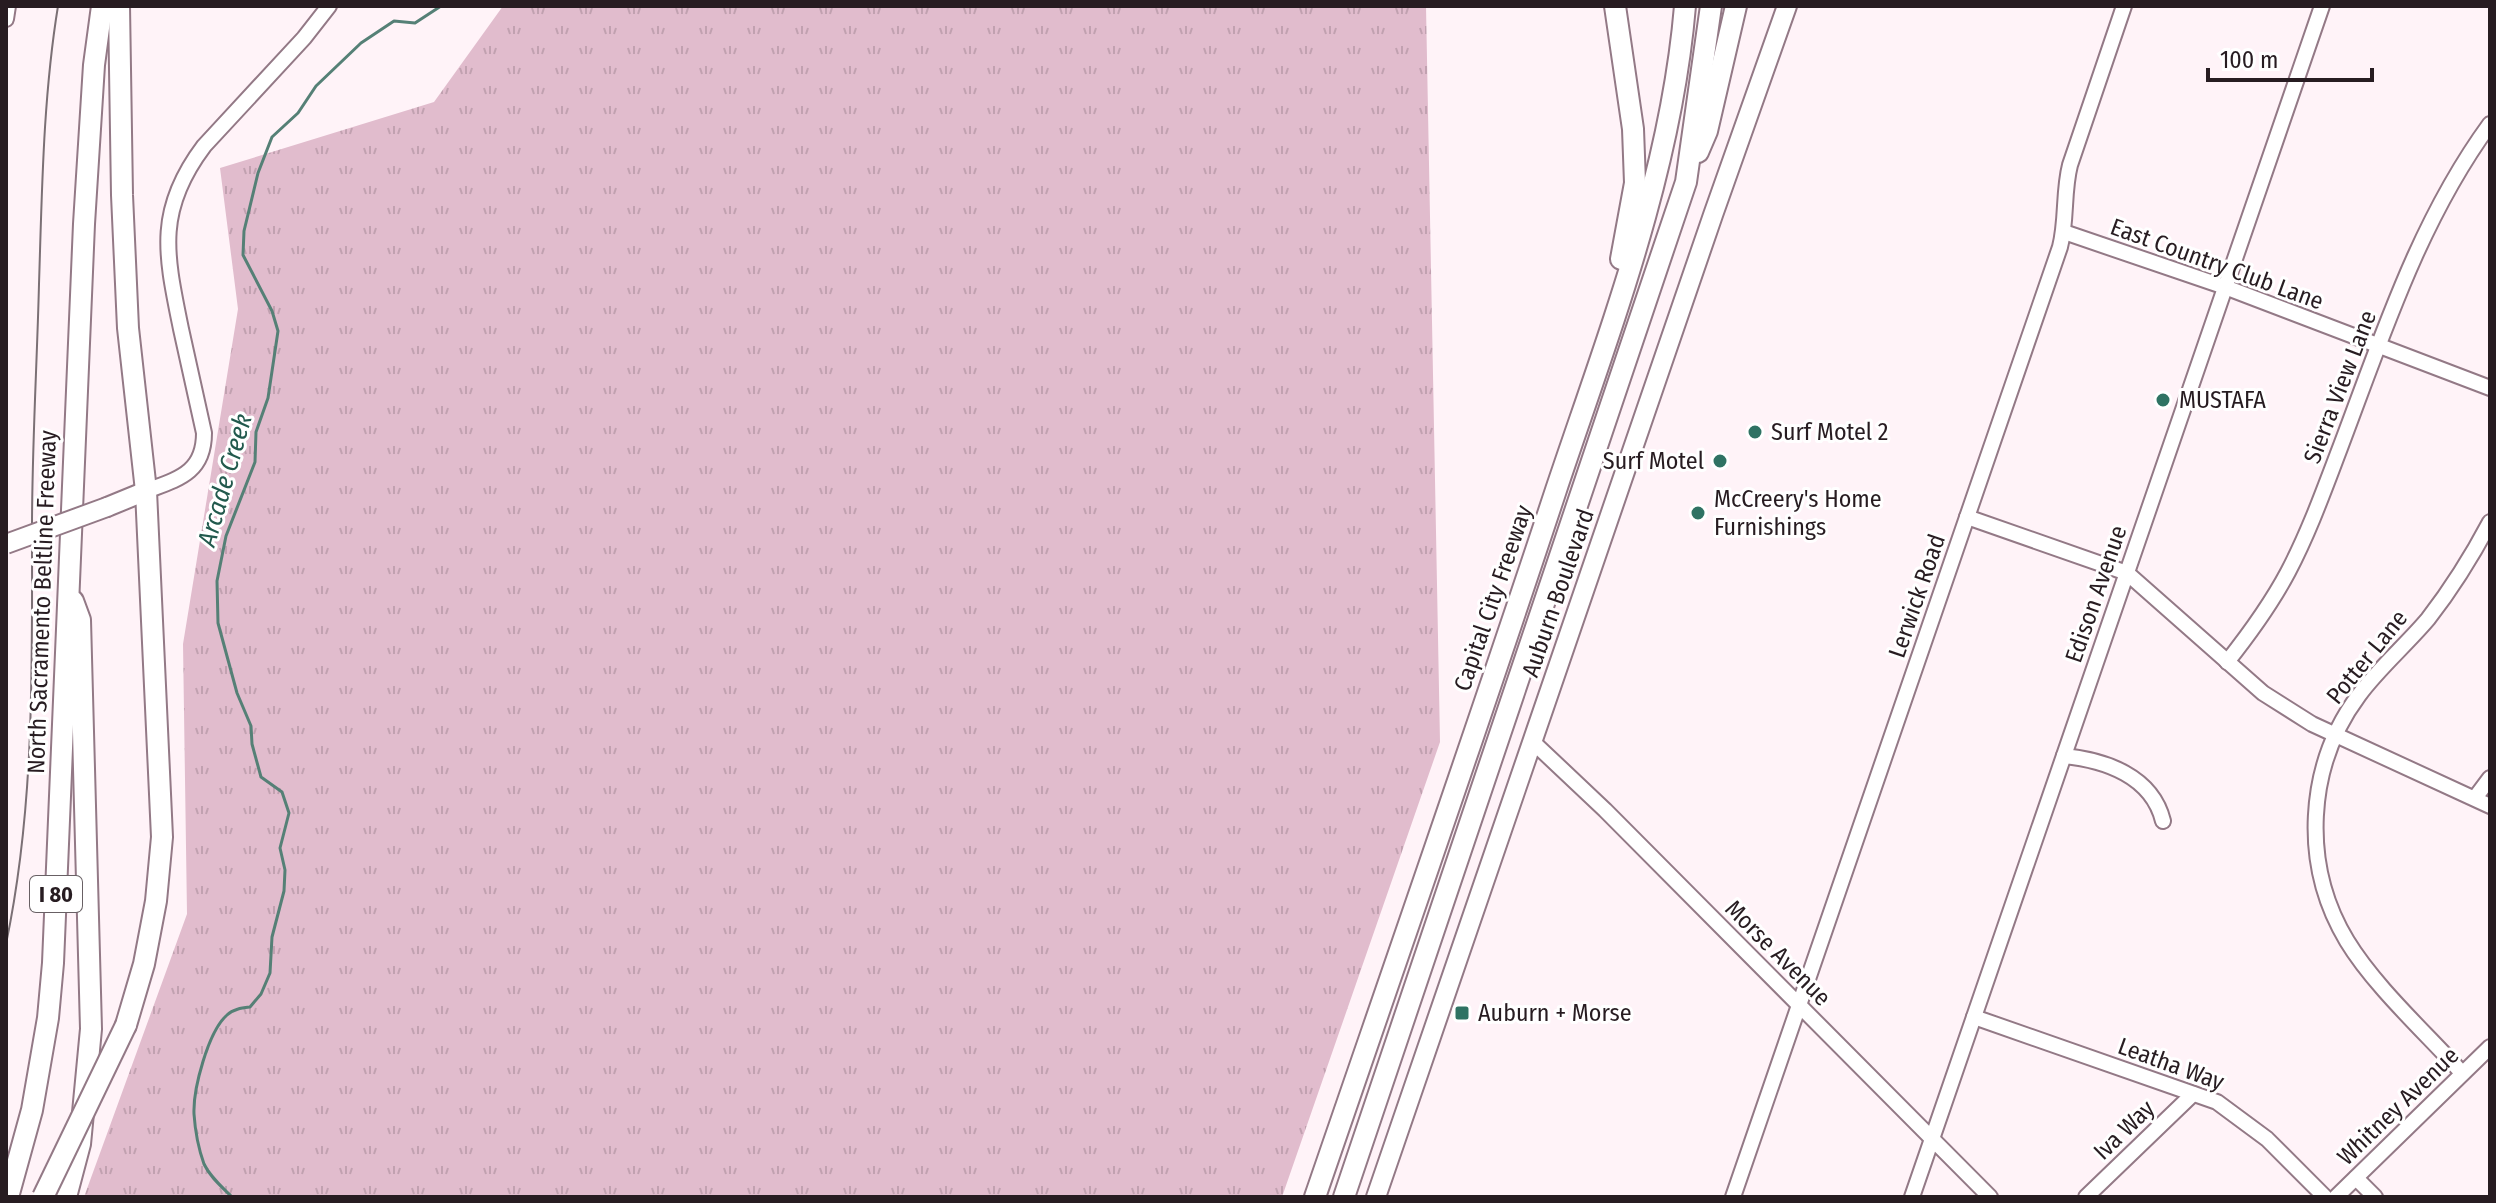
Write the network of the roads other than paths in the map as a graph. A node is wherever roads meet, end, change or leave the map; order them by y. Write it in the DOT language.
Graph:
graph roads {
  1 [pos="8,6"];
  2 [pos="102,6"];
  3 [pos="119,6"];
  4 [pos="329,6"];
  5 [pos="1615,6"];
  6 [pos="1685,6"];
  7 [pos="1711,6"];
  8 [pos="1736,6"];
  9 [pos="1787,6"];
  10 [pos="2124,6"];
  11 [pos="2322,6"];
  12 [pos="6,19"];
  13 [pos="2490,124"];
  14 [pos="1686,182"];
  15 [pos="2064,232"];
  16 [pos="2225,287"];
  17 [pos="2379,346"];
  18 [pos="2490,388"];
  19 [pos="1586,402"];
  20 [pos="146,491"];
  21 [pos="1967,517"];
  22 [pos="2490,522"];
  23 [pos="6,544"];
  24 [pos="2127,573"];
  25 [pos="68,586"];
  26 [pos="2227,662"];
  27 [pos="2335,734"];
  28 [pos="1533,742"];
  29 [pos="2064,756"];
  30 [pos="2490,778"];
  31 [pos="2475,798"];
  32 [pos="2490,806"];
  33 [pos="2163,821"];
  34 [pos="1800,1005"];
  35 [pos="1974,1017"];
  36 [pos="2490,1047"];
  37 [pos="2462,1073"];
  38 [pos="2193,1094"];
  39 [pos="1932,1139"];
  40 [pos="2356,1178"];
  41 [pos="8,1197"];
  42 [pos="43,1197"];
  43 [pos="66,1197"];
  44 [pos="1315,1197"];
  45 [pos="1344,1197"];
  46 [pos="1376,1197"];
  47 [pos="1733,1197"];
  48 [pos="1912,1197"];
  49 [pos="1990,1197"];
  50 [pos="2086,1197"];
  51 [pos="2325,1197"];
  52 [pos="2336,1197"];
  53 [pos="2375,1197"];
  1 -- 12 [label="street"];
  2 -- 25 [label="highway, North Sacramento Beltline Freeway / I 80"];
  3 -- 20 [label="highway"];
  4 -- 20 [label="street"];
  5 -- 19 [label="highway"];
  6 -- 19 [label="highway, Capital City Freeway"];
  7 -- 14 [label="highway, Capital City Freeway"];
  8 -- 14 [label="highway"];
  9 -- 28 [label="main road, Auburn Boulevard"];
  10 -- 15 [label="street, Lerwick Road"];
  11 -- 16 [label="street, Edison Avenue"];
  13 -- 17 [label="street, Sierra View Lane"];
  14 -- 45 [label="highway, Capital City Freeway"];
  15 -- 16 [label="street, East Country Club Lane"];
  15 -- 21 [label="street, Lerwick Road"];
  16 -- 17 [label="street, East Country Club Lane"];
  16 -- 24 [label="street, Edison Avenue"];
  17 -- 18 [label="street, East Country Club Lane"];
  17 -- 26 [label="street, Sierra View Lane"];
  19 -- 44 [label="highway, Capital City Freeway"];
  20 -- 23 [label="main road, bridge"];
  20 -- 42 [label="highway, bridge"];
  21 -- 24 [label="street"];
  21 -- 34 [label="street, Lerwick Road"];
  22 -- 27 [label="street, Potter Lane"];
  24 -- 26 [label="street"];
  24 -- 29 [label="street, Edison Avenue"];
  25 -- 41 [label="highway, North Sacramento Beltline Freeway / I 80"];
  25 -- 43 [label="highway"];
  26 -- 27 [label="street"];
  27 -- 31 [label="street"];
  27 -- 37 [label="street, Potter Lane"];
  28 -- 34 [label="street, Morse Avenue"];
  28 -- 46 [label="main road, Auburn Boulevard"];
  29 -- 33 [label="street"];
  29 -- 35 [label="street, Edison Avenue"];
  30 -- 31 [label="street"];
  31 -- 32 [label="street"];
  34 -- 39 [label="street, Morse Avenue"];
  34 -- 47 [label="street, Lerwick Road"];
  35 -- 38 [label="street, Leatha Way"];
  35 -- 39 [label="street, Edison Avenue"];
  36 -- 37 [label="street, Whitney Avenue"];
  37 -- 40 [label="street, Whitney Avenue"];
  38 -- 50 [label="street, Iva Way"];
  38 -- 51 [label="street, Leatha Way"];
  39 -- 48 [label="street, Edison Avenue"];
  39 -- 49 [label="street, Morse Avenue"];
  40 -- 52 [label="street, Whitney Avenue"];
  40 -- 53 [label="street"];
}
